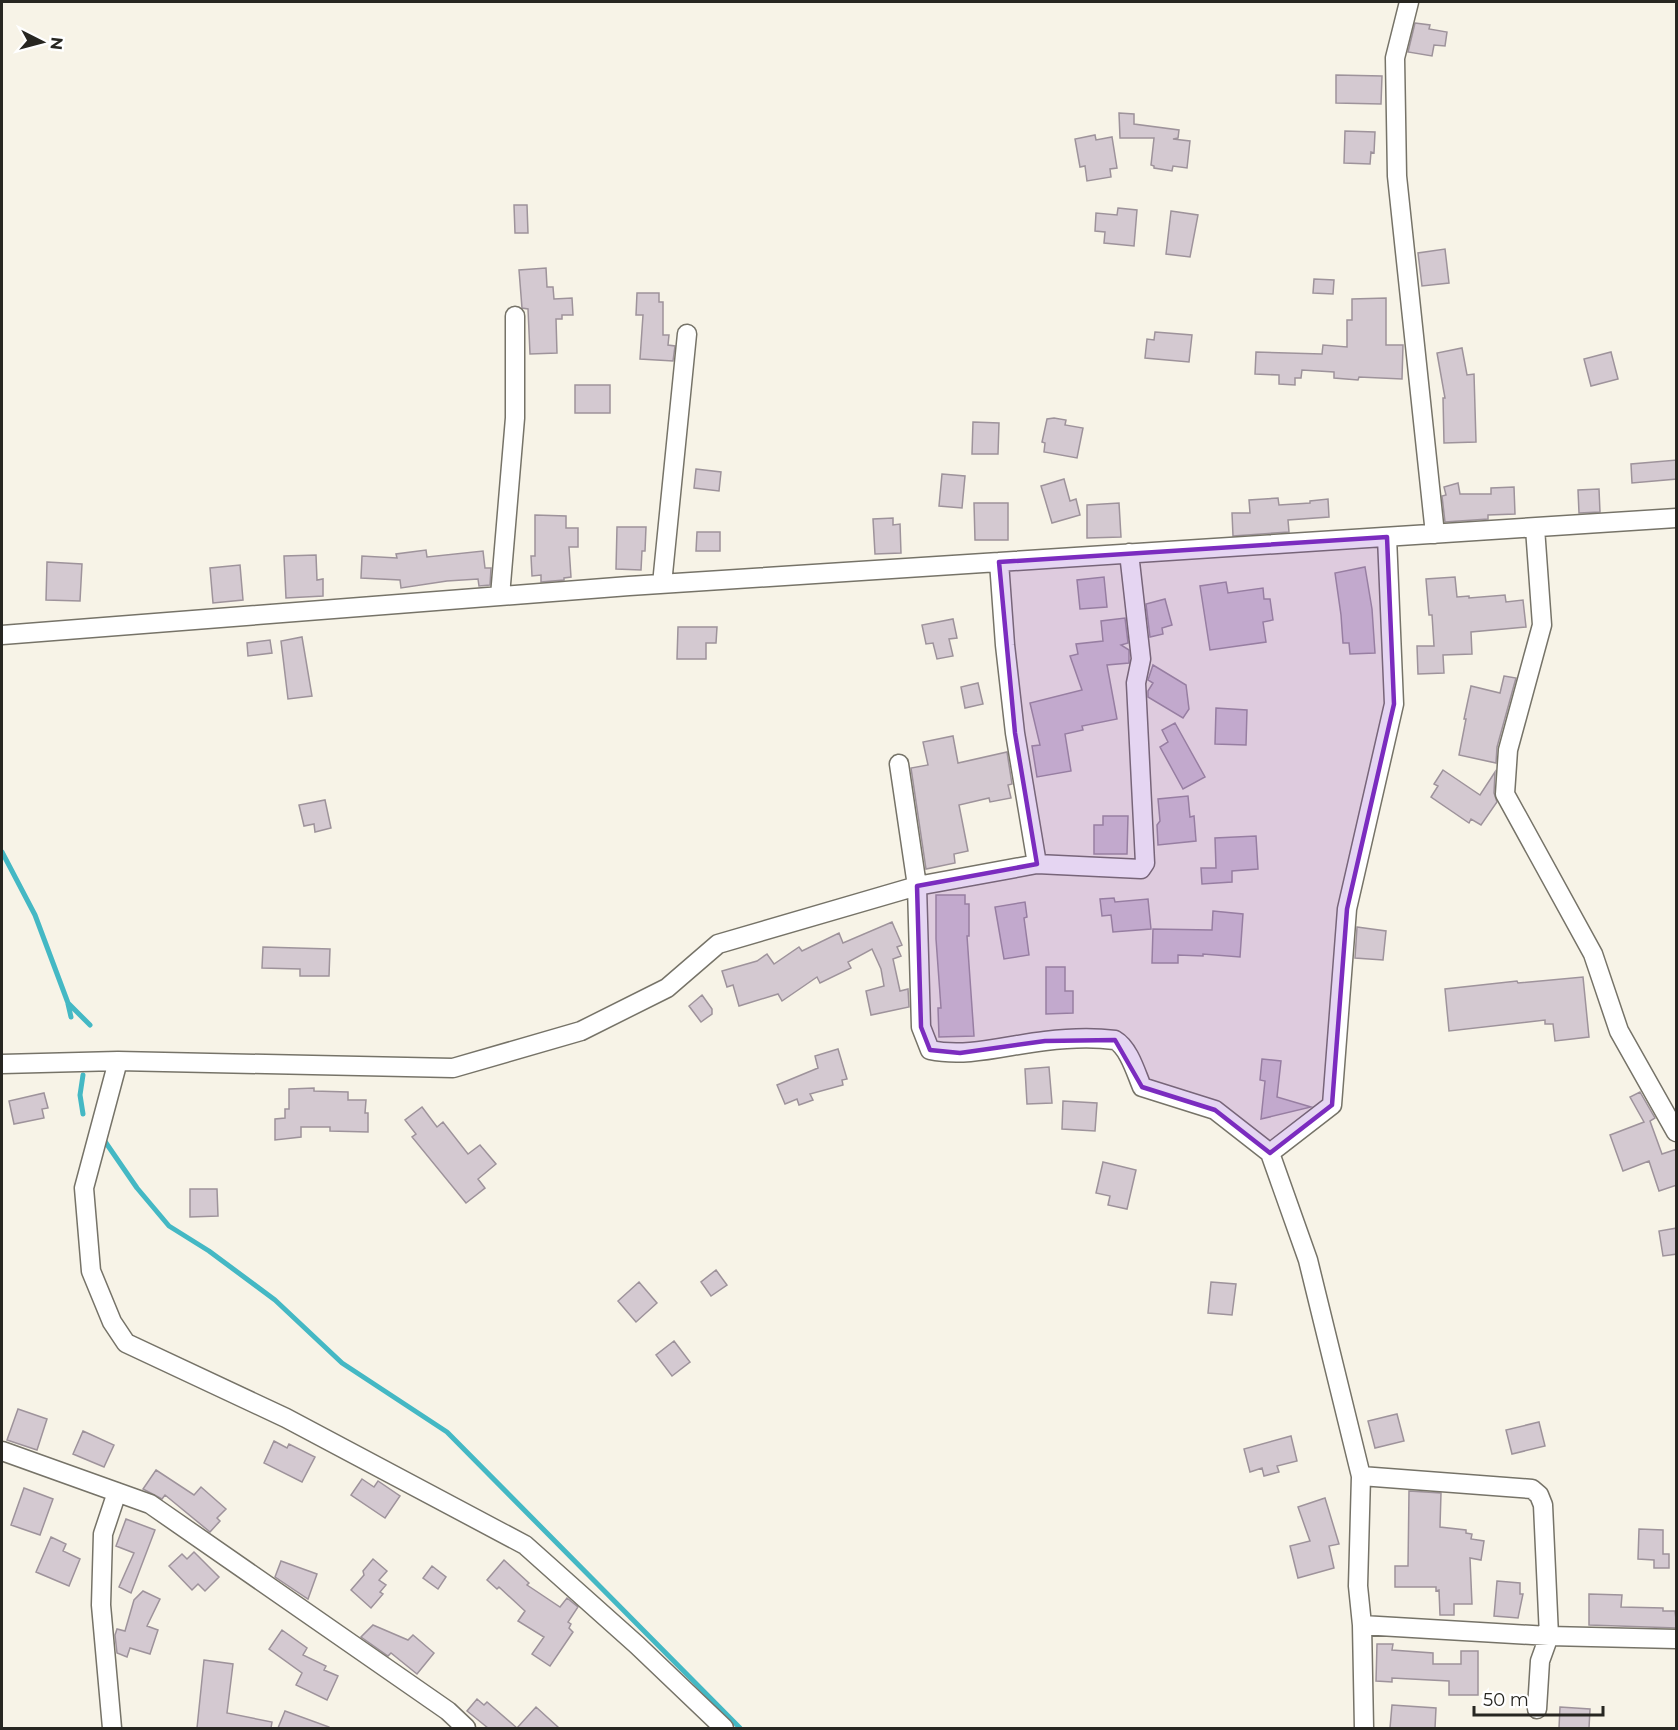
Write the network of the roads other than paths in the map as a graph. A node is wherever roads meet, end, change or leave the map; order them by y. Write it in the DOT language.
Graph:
graph roads {
  1 [pos="1409,2"];
  2 [pos="515,316"];
  3 [pos="687,334"];
  4 [pos="1677,519"];
  5 [pos="1535,528"];
  6 [pos="1435,534"];
  7 [pos="1386,537"];
  8 [pos="1129,553"];
  9 [pos="999,562"];
  10 [pos="662,584"];
  11 [pos="500,596"];
  12 [pos="2,635"];
  13 [pos="899,764"];
  14 [pos="1037,864"];
  15 [pos="917,886"];
  16 [pos="118,1061"];
  17 [pos="2,1064"];
  18 [pos="1677,1132"];
  19 [pos="1270,1153"];
  20 [pos="2,1451"];
  21 [pos="1361,1476"];
  22 [pos="117,1492"];
  23 [pos="1362,1625"];
  24 [pos="1549,1636"];
  25 [pos="1677,1639"];
  26 [pos="1538,1709"];
  27 [pos="112,1728"];
  28 [pos="466,1728"];
  29 [pos="724,1728"];
  30 [pos="1364,1728"];
  1 -- 6 [label="street"];
  2 -- 11 [label="street"];
  3 -- 10 [label="street"];
  4 -- 5 [label="street"];
  5 -- 6 [label="street"];
  5 -- 18 [label="street"];
  6 -- 7 [label="street"];
  7 -- 8 [label="street"];
  7 -- 19 [label="street"];
  8 -- 9 [label="street"];
  8 -- 14 [label="street"];
  9 -- 10 [label="street"];
  9 -- 14 [label="street"];
  10 -- 11 [label="street"];
  11 -- 12 [label="street"];
  13 -- 15 [label="street"];
  14 -- 15 [label="street"];
  15 -- 16 [label="street"];
  15 -- 19 [label="street"];
  16 -- 17 [label="street"];
  16 -- 29 [label="street"];
  19 -- 21 [label="street"];
  20 -- 22 [label="street"];
  21 -- 23 [label="street"];
  21 -- 24 [label="street"];
  22 -- 27 [label="street"];
  22 -- 28 [label="street"];
  23 -- 24 [label="street"];
  23 -- 30 [label="street"];
  24 -- 25 [label="street"];
  24 -- 26 [label="street"];
}
